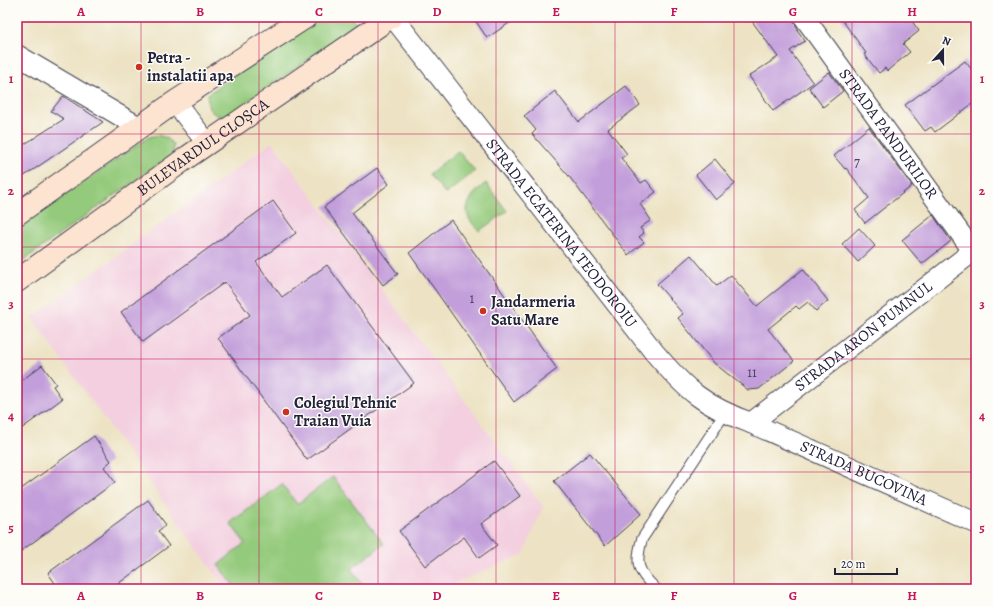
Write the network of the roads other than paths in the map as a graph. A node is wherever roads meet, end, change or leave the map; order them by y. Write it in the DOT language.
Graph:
graph roads {
  1 [pos="306,17"];
  2 [pos="392,17"];
  3 [pos="804,17"];
  4 [pos="17,55"];
  5 [pos="175,102"];
  6 [pos="139,128"];
  7 [pos="207,144"];
  8 [pos="17,213"];
  9 [pos="975,250"];
  10 [pos="17,281"];
  11 [pos="724,413"];
  12 [pos="751,423"];
  13 [pos="976,523"];
  14 [pos="656,589"];
  1 -- 5 [label="main road"];
  2 -- 7 [label="main road, BULEVARDUL CLOȘCA"];
  2 -- 11 [label="street, STRADA ECATERINA TEODOROIU"];
  3 -- 9 [label="street, STRADA PANDURILOR"];
  4 -- 6 [label="street"];
  5 -- 6 [label="main road"];
  5 -- 7 [label="street"];
  6 -- 8 [label="main road"];
  7 -- 10 [label="main road, BULEVARDUL CLOȘCA"];
  9 -- 12 [label="street, STRADA ARON PUMNUL"];
  11 -- 12 [label="street, STRADA ECATERINA TEODOROIU"];
  11 -- 14 [label="lane"];
  12 -- 13 [label="street, STRADA BUCOVINA"];
}
